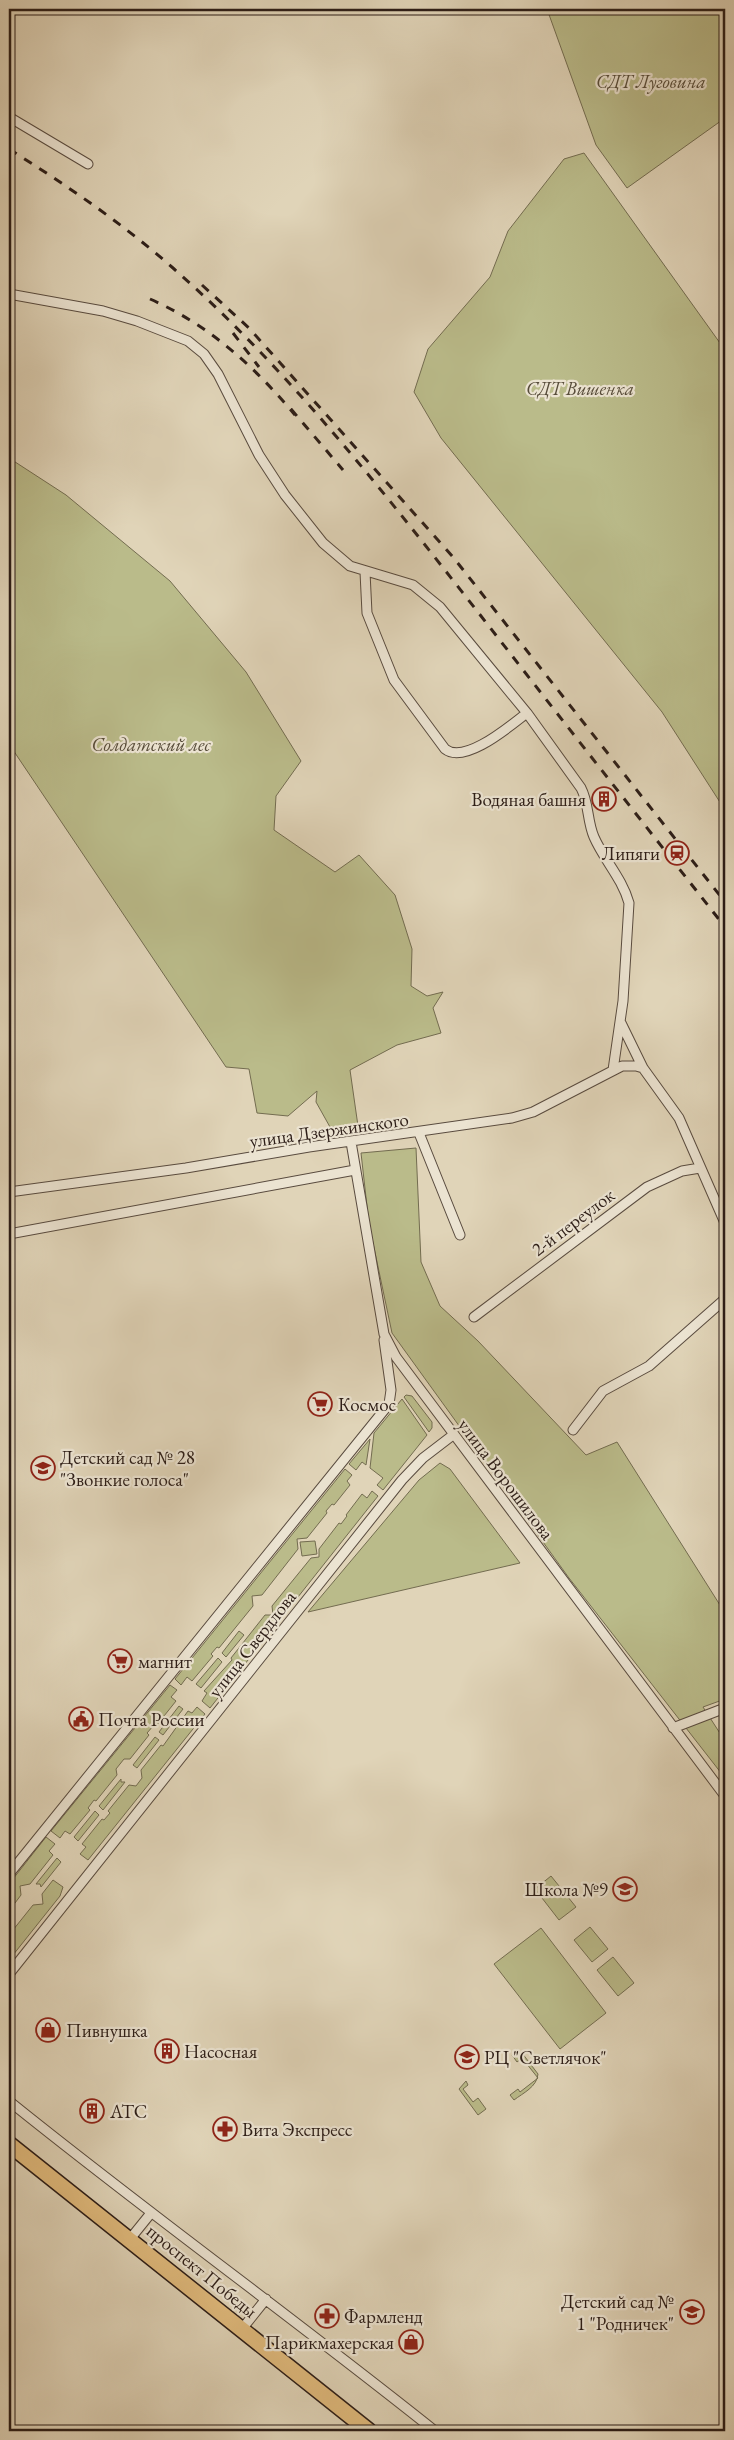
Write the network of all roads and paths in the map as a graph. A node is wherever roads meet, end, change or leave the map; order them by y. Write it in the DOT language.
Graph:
graph roads {
  1 [pos="9,116"];
  2 [pos="88,164"];
  3 [pos="9,294"];
  4 [pos="365,572"];
  5 [pos="527,713"];
  6 [pos="621,1023"];
  7 [pos="643,1068"];
  8 [pos="613,1070"];
  9 [pos="419,1133"];
  10 [pos="351,1142"];
  11 [pos="700,1168"];
  12 [pos="355,1170"];
  13 [pos="9,1192"];
  14 [pos="725,1223"];
  15 [pos="9,1234"];
  16 [pos="460,1235"];
  17 [pos="725,1299"];
  18 [pos="474,1317"];
  19 [pos="384,1334"];
  20 [pos="573,1430"];
  21 [pos="453,1435"];
  22 [pos="725,1708"];
  23 [pos="673,1728"];
  24 [pos="725,1796"];
  25 [pos="9,1874"];
  26 [pos="9,1974"];
  27 [pos="9,2101"];
  28 [pos="9,2144"];
  29 [pos="151,2213"];
  30 [pos="130,2239"];
  31 [pos="266,2299"];
  32 [pos="242,2329"];
  33 [pos="369,2431"];
  34 [pos="435,2431"];
  1 -- 2 [label="street"];
  3 -- 4 [label="street"];
  4 -- 5 [label="street"];
  4 -- 5 [label="street"];
  5 -- 6 [label="street"];
  6 -- 7 [label="street"];
  6 -- 8 [label="street"];
  7 -- 8 [label="street, улица Дзержинского"];
  7 -- 11 [label="street"];
  8 -- 9 [label="street, улица Дзержинского"];
  9 -- 10 [label="street, улица Дзержинского"];
  9 -- 16 [label="street"];
  10 -- 12 [label="street, улица Ворошилова"];
  10 -- 13 [label="street, улица Дзержинского"];
  11 -- 14 [label="street"];
  11 -- 18 [label="street, 2-й переулок"];
  12 -- 15 [label="street"];
  12 -- 19 [label="street, улица Ворошилова"];
  17 -- 20 [label="street"];
  19 -- 21 [label="street, улица Ворошилова"];
  19 -- 25 [label="street"];
  21 -- 23 [label="street, улица Ворошилова"];
  21 -- 26 [label="street, улица Свердлова"];
  22 -- 23 [label="street"];
  23 -- 24 [label="street, улица Ворошилова"];
  27 -- 29 [label="street"];
  28 -- 30 [label="main road, проспект Победы"];
  29 -- 30 [label="street"];
  29 -- 31 [label="street"];
  30 -- 32 [label="main road, проспект Победы"];
  31 -- 32 [label="street"];
  31 -- 34 [label="street"];
  32 -- 33 [label="main road, проспект Победы"];
}
